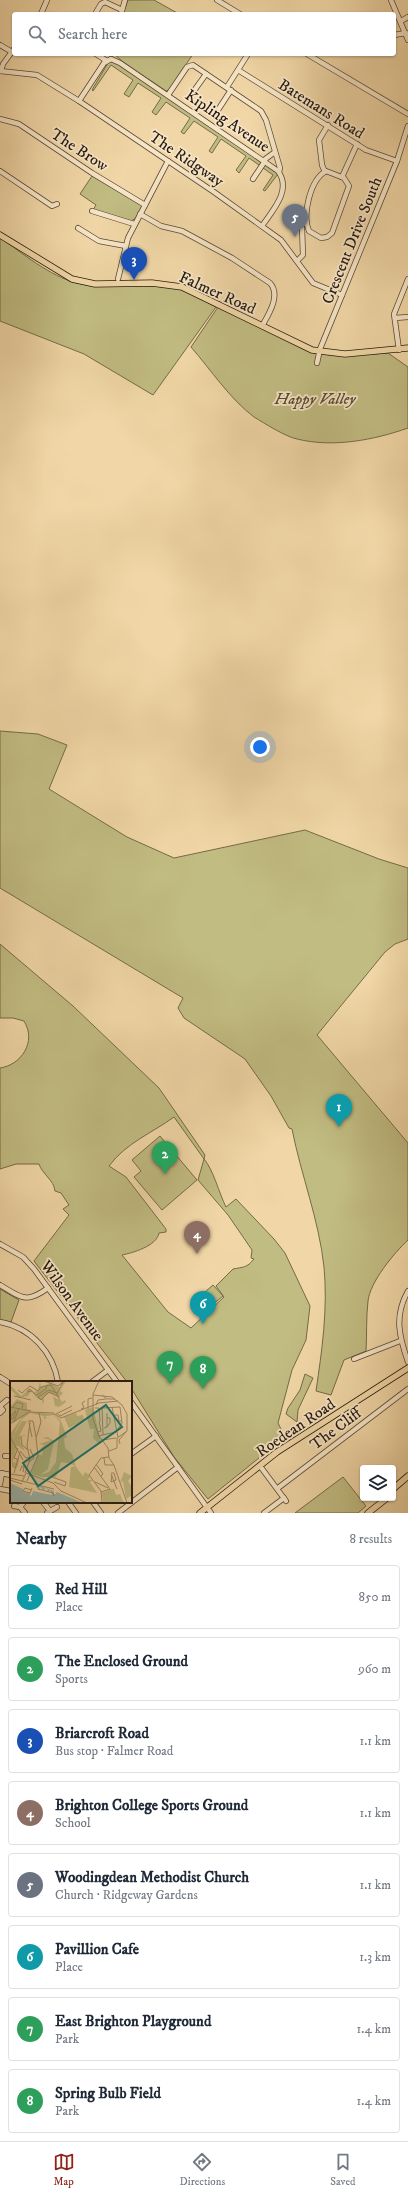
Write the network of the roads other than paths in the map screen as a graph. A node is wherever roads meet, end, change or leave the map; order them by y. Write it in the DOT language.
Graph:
graph roads {
  1 [pos="48,0"];
  2 [pos="125,0"];
  3 [pos="217,0"];
  4 [pos="391,0"];
  5 [pos="42,12"];
  6 [pos="97,12"];
  7 [pos="122,12"];
  8 [pos="237,12"];
  9 [pos="408,17"];
  10 [pos="401,21"];
  11 [pos="406,33"];
  12 [pos="396,35"];
  13 [pos="408,40"];
  14 [pos="0,45"];
  15 [pos="12,51"];
  16 [pos="12,52"];
  17 [pos="245,56"];
  18 [pos="310,56"];
  19 [pos="109,58"];
  20 [pos="238,70"];
  21 [pos="0,71"];
  22 [pos="206,74"];
  23 [pos="229,88"];
  24 [pos="191,93"];
  25 [pos="168,95"];
  26 [pos="79,101"];
  27 [pos="218,110"];
  28 [pos="408,114"];
  29 [pos="0,119"];
  30 [pos="328,125"];
  31 [pos="408,126"];
  32 [pos="407,133"];
  33 [pos="357,144"];
  34 [pos="275,152"];
  35 [pos="168,161"];
  36 [pos="264,161"];
  37 [pos="397,161"];
  38 [pos="279,172"];
  39 [pos="325,172"];
  40 [pos="2,173"];
  41 [pos="342,177"];
  42 [pos="253,179"];
  43 [pos="0,180"];
  44 [pos="57,204"];
  45 [pos="145,205"];
  46 [pos="92,211"];
  47 [pos="140,214"];
  48 [pos="134,224"];
  49 [pos="262,226"];
  50 [pos="78,228"];
  51 [pos="302,228"];
  52 [pos="0,235"];
  53 [pos="126,246"];
  54 [pos="298,261"];
  55 [pos="118,278"];
  56 [pos="408,279"];
  57 [pos="342,295"];
  58 [pos="408,317"];
  59 [pos="395,318"];
  60 [pos="262,326"];
  61 [pos="408,348"];
  62 [pos="399,350"];
  63 [pos="320,351"];
  64 [pos="317,362"];
  65 [pos="0,1244"];
  66 [pos="0,1285"];
  67 [pos="48,1288"];
  68 [pos="408,1291"];
  69 [pos="0,1322"];
  70 [pos="400,1341"];
  71 [pos="357,1359"];
  72 [pos="408,1362"];
  73 [pos="108,1370"];
  74 [pos="407,1371"];
  75 [pos="0,1377"];
  76 [pos="58,1381"];
  77 [pos="93,1381"];
  78 [pos="116,1381"];
  79 [pos="10,1383"];
  80 [pos="408,1389"];
  81 [pos="7,1400"];
  82 [pos="132,1403"];
  83 [pos="0,1406"];
  84 [pos="0,1412"];
  85 [pos="156,1436"];
  86 [pos="132,1453"];
  87 [pos="5,1456"];
  88 [pos="10,1456"];
  89 [pos="260,1466"];
  90 [pos="178,1467"];
  91 [pos="1,1473"];
  92 [pos="408,1476"];
  93 [pos="408,1481"];
  94 [pos="0,1484"];
  95 [pos="396,1486"];
  96 [pos="278,1488"];
  97 [pos="0,1489"];
  98 [pos="10,1491"];
  99 [pos="396,1491"];
  100 [pos="378,1501"];
  101 [pos="383,1501"];
  102 [pos="132,1502"];
  103 [pos="23,1503"];
  104 [pos="44,1503"];
  105 [pos="69,1503"];
  106 [pos="94,1503"];
  107 [pos="131,1503"];
  108 [pos="14,1506"];
  109 [pos="20,1507"];
  110 [pos="57,1507"];
  111 [pos="207,1507"];
  112 [pos="48,1512"];
  113 [pos="25,1513"];
  114 [pos="76,1513"];
  115 [pos="101,1513"];
  116 [pos="118,1513"];
  117 [pos="200,1513"];
  118 [pos="211,1513"];
  119 [pos="264,1513"];
  120 [pos="363,1513"];
  121 [pos="369,1513"];
  1 -- 5 [label="street"];
  2 -- 7 [label="street"];
  3 -- 8 [label="street"];
  4 -- 10 [label="street"];
  6 -- 7 [label="street"];
  9 -- 10 [label="street"];
  10 -- 11 [label="street"];
  11 -- 12 [label="street"];
  11 -- 13 [label="street"];
  14 -- 15 [label="street"];
  16 -- 21 [label="street"];
  17 -- 20 [label="street"];
  18 -- 28 [label="street"];
  19 -- 25 [label="street, Kipling Avenue"];
  19 -- 26 [label="street"];
  20 -- 23 [label="street"];
  20 -- 30 [label="street, Batemans Road"];
  21 -- 26 [label="street, The Ridgway"];
  22 -- 23 [label="street"];
  22 -- 24 [label="street"];
  22 -- 25 [label="street"];
  23 -- 27 [label="street"];
  23 -- 34 [label="street"];
  25 -- 36 [label="street, Kipling Avenue"];
  26 -- 35 [label="street, The Ridgway"];
  29 -- 45 [label="street, The Brow"];
  30 -- 33 [label="street, Batemans Road"];
  30 -- 39 [label="street"];
  31 -- 32 [label="street, Crescent Drive South"];
  32 -- 37 [label="street, Crescent Drive South"];
  33 -- 37 [label="street, Batemans Road"];
  33 -- 41 [label="street"];
  34 -- 36 [label="street"];
  34 -- 38 [label="street"];
  35 -- 45 [label="street"];
  35 -- 49 [label="street, The Ridgway"];
  36 -- 38 [label="street, Kipling Avenue"];
  36 -- 42 [label="street"];
  37 -- 57 [label="street, Crescent Drive South"];
  38 -- 49 [label="street, Kipling Avenue"];
  39 -- 41 [label="street"];
  39 -- 41 [label="street"];
  40 -- 43 [label="street"];
  40 -- 44 [label="street"];
  45 -- 47 [label="street"];
  46 -- 48 [label="street"];
  47 -- 48 [label="street"];
  47 -- 60 [label="street"];
  48 -- 53 [label="street"];
  49 -- 54 [label="street, The Ridgway"];
  50 -- 53 [label="street"];
  51 -- 54 [label="street"];
  52 -- 60 [label="main road, Falmer Road"];
  53 -- 55 [label="street"];
  54 -- 57 [label="street, The Ridgway"];
  56 -- 59 [label="street"];
  57 -- 63 [label="street, Crescent Drive South"];
  58 -- 59 [label="street"];
  59 -- 62 [label="street"];
  60 -- 63 [label="main road, Falmer Road"];
  61 -- 62 [label="main road, Falmer Road"];
  62 -- 63 [label="main road, Falmer Road"];
  63 -- 64 [label="street, Crescent Drive South"];
  65 -- 67 [label="street, Wilson Avenue"];
  66 -- 67 [label="street"];
  67 -- 73 [label="street, Wilson Avenue"];
  68 -- 70 [label="street"];
  69 -- 76 [label="street"];
  70 -- 71 [label="street"];
  70 -- 72 [label="street"];
  73 -- 77 [label="street"];
  73 -- 78 [label="street, Wilson Avenue"];
  74 -- 89 [label="main road, Roedean Road"];
  75 -- 79 [label="street"];
  80 -- 96 [label="street, The Cliff"];
  81 -- 83 [label="street"];
  82 -- 85 [label="street"];
  83 -- 84 [label="street"];
  85 -- 86 [label="street"];
  85 -- 90 [label="street"];
  87 -- 88 [label="street"];
  89 -- 96 [label="street"];
  89 -- 111 [label="main road, Roedean Road"];
  90 -- 102 [label="street"];
  90 -- 111 [label="street"];
  91 -- 94 [label="street"];
  92 -- 95 [label="main road"];
  93 -- 99 [label="main road"];
  96 -- 119 [label="street"];
  97 -- 98 [label="street"];
  100 -- 120 [label="main road"];
  101 -- 121 [label="main road"];
  103 -- 109 [label="street"];
  104 -- 112 [label="street"];
  105 -- 114 [label="street"];
  106 -- 115 [label="street"];
  107 -- 116 [label="street"];
  108 -- 109 [label="street"];
  109 -- 113 [label="street"];
  110 -- 112 [label="street"];
  111 -- 117 [label="main road, Roedean Road"];
  111 -- 118 [label="street"];
}
